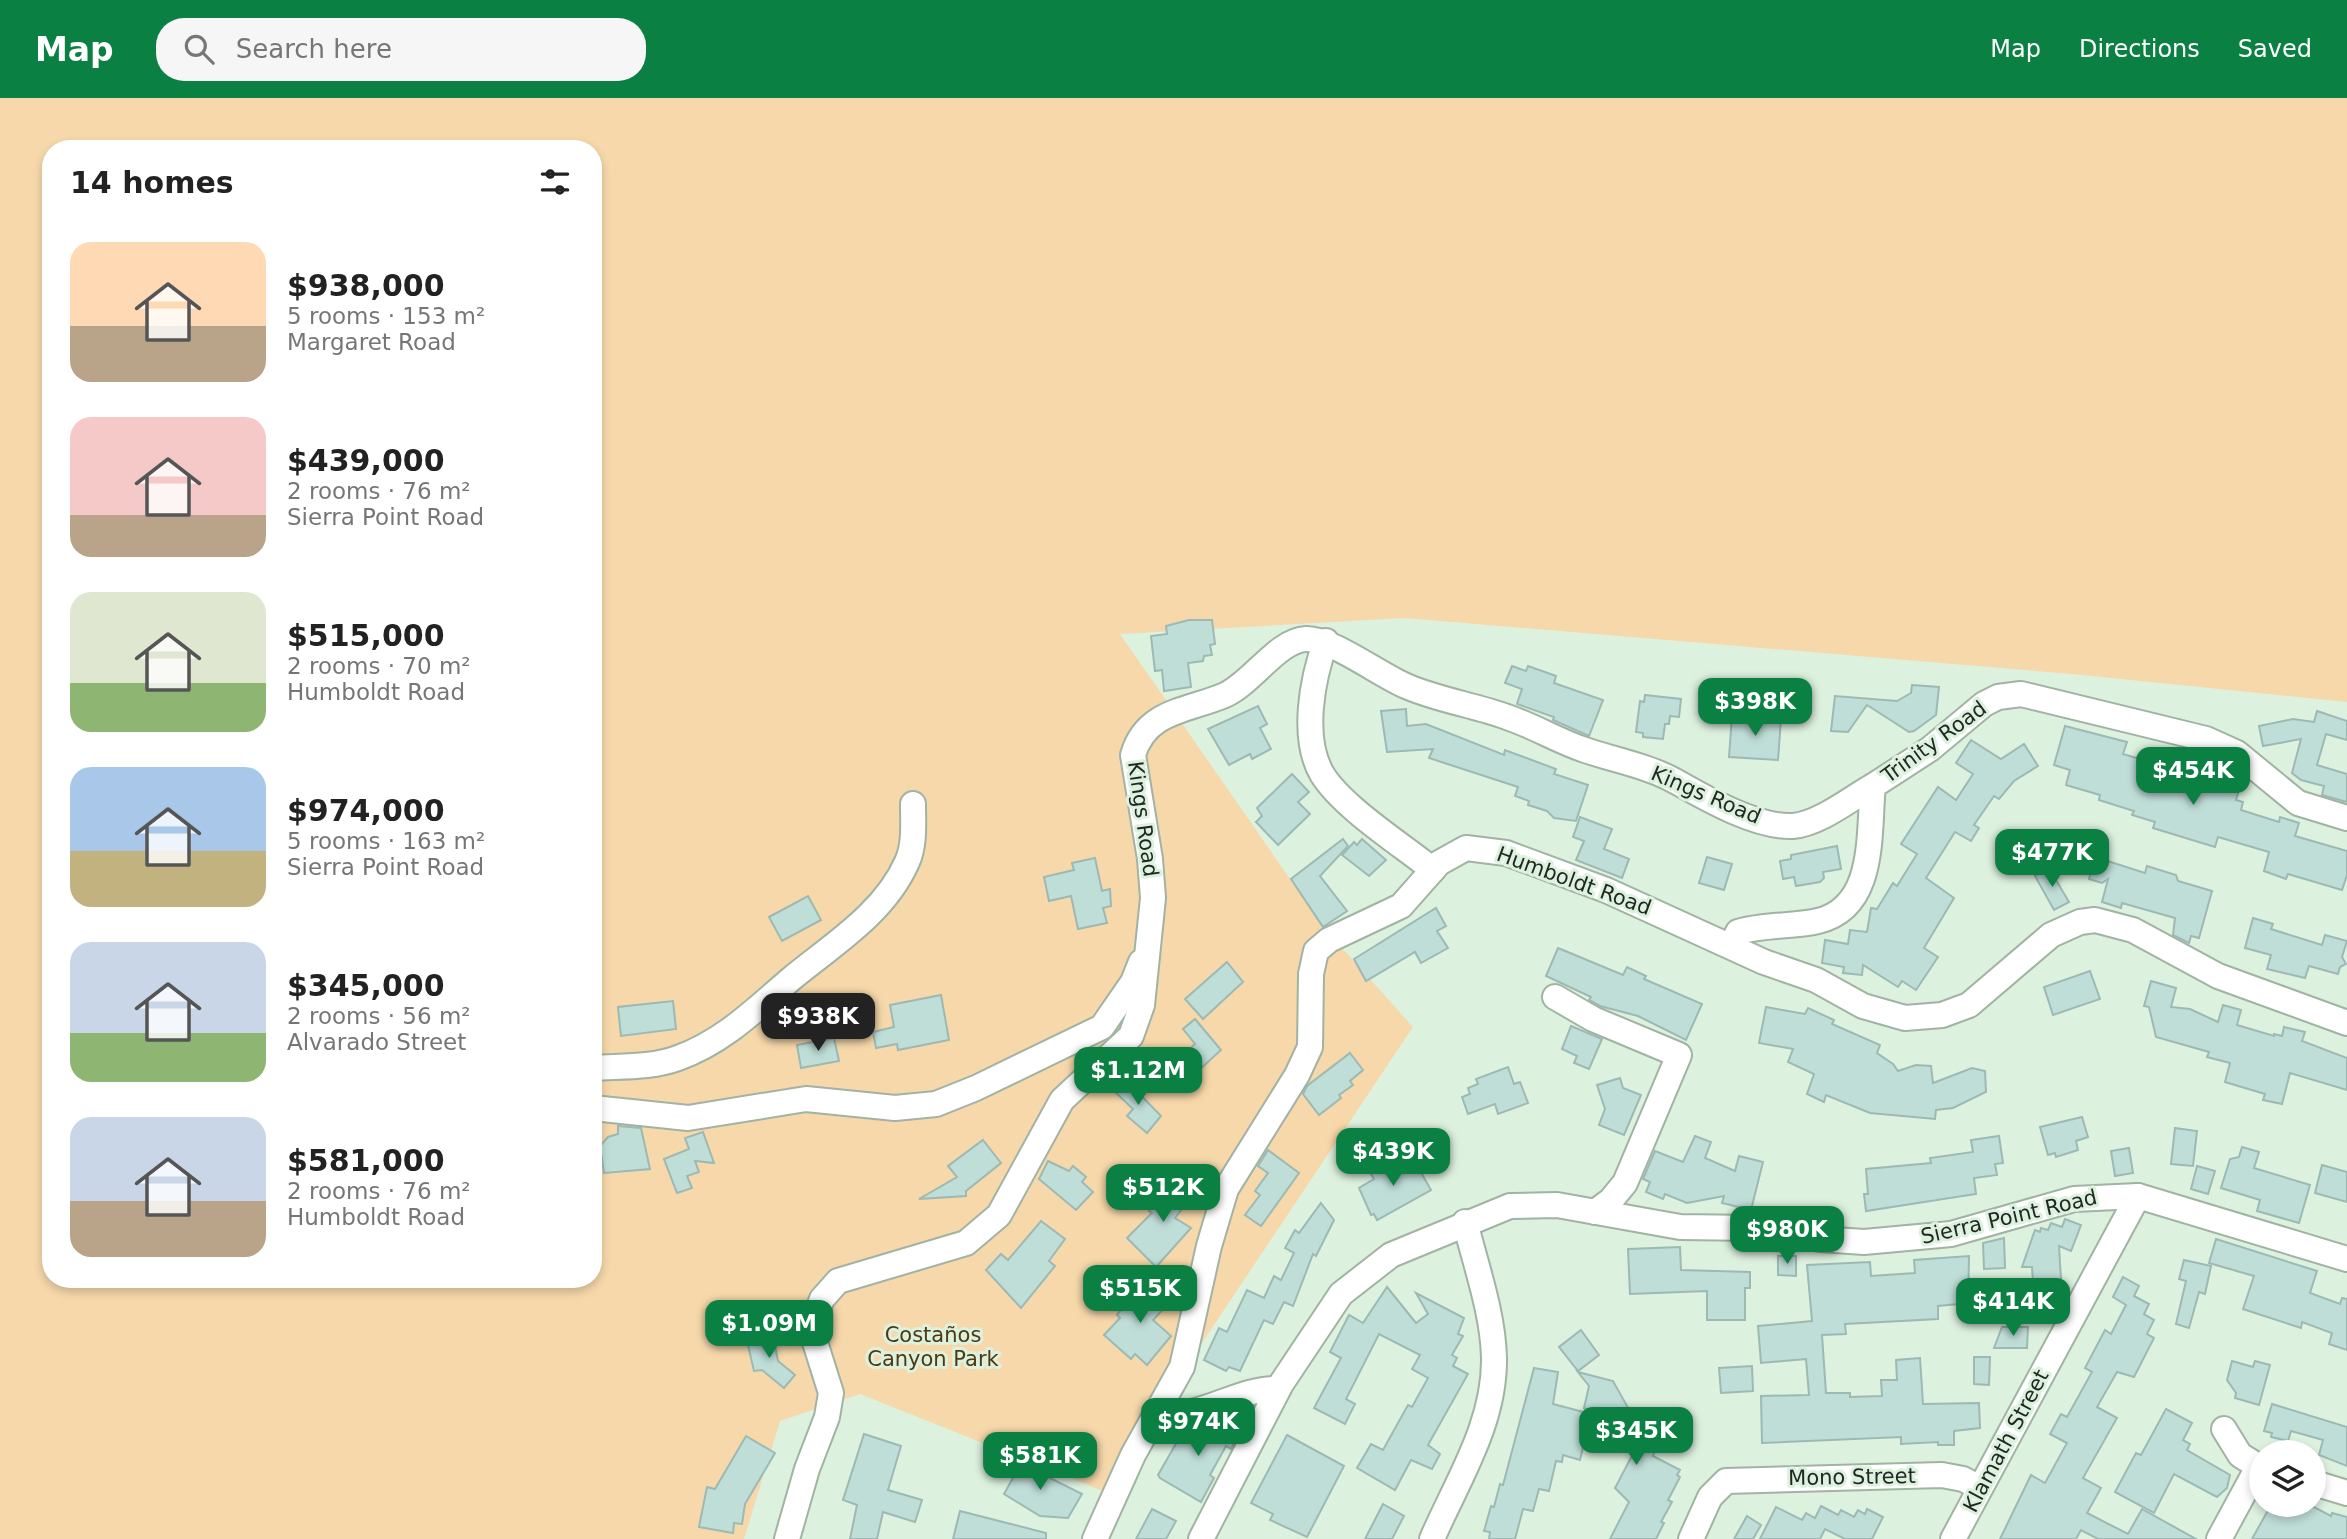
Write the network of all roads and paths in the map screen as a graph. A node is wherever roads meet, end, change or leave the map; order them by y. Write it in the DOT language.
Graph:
graph roads {
  1 [pos="1326,641"];
  2 [pos="1873,786"];
  3 [pos="913,804"];
  4 [pos="2347,818"];
  5 [pos="1433,870"];
  6 [pos="1152,936"];
  7 [pos="1731,946"];
  8 [pos="1555,997"];
  9 [pos="2347,1023"];
  10 [pos="602,1068"];
  11 [pos="602,1109"];
  12 [pos="1625,1183"];
  13 [pos="2138,1195"];
  14 [pos="1595,1212"];
  15 [pos="1645,1220"];
  16 [pos="1465,1222"];
  17 [pos="2347,1259"];
  18 [pos="1278,1389"];
  19 [pos="1160,1412"];
  20 [pos="2224,1429"];
  21 [pos="2249,1460"];
  22 [pos="2249,1486"];
  23 [pos="2326,1487"];
  24 [pos="1980,1488"];
  25 [pos="2347,1493"];
  26 [pos="787,1539"];
  27 [pos="1096,1539"];
  28 [pos="1201,1539"];
  29 [pos="1432,1539"];
  30 [pos="1691,1539"];
  31 [pos="1953,1539"];
  32 [pos="2219,1539"];
  1 -- 2 [label="street, Kings Road"];
  1 -- 5 [label="street"];
  1 -- 6 [label="street, Kings Road"];
  2 -- 4 [label="street, Trinity Road"];
  2 -- 7 [label="street, Trinity Road"];
  3 -- 10 [label="street"];
  5 -- 7 [label="street, Humboldt Road"];
  5 -- 19 [label="street, Humboldt Road"];
  6 -- 11 [label="street"];
  6 -- 26 [label="street, Kings Road"];
  7 -- 9 [label="street, Humboldt Road"];
  8 -- 12 [label="street"];
  12 -- 14 [label="street"];
  12 -- 15 [label="street"];
  13 -- 15 [label="street, Sierra Point Road"];
  13 -- 17 [label="street, Sierra Point Road"];
  13 -- 24 [label="street, Klamath Street"];
  14 -- 15 [label="street, Sierra Point Road"];
  14 -- 16 [label="street, Sierra Point Road"];
  16 -- 18 [label="street, Sierra Point Road"];
  16 -- 29 [label="street"];
  18 -- 19 [label="street"];
  18 -- 28 [label="street, Sierra Point Road"];
  19 -- 27 [label="street, Humboldt Road"];
  20 -- 21 [label="street"];
  22 -- 32 [label="street"];
  23 -- 25 [label="street"];
  24 -- 30 [label="street, Mono Street"];
  24 -- 31 [label="street, Klamath Street"];
}
